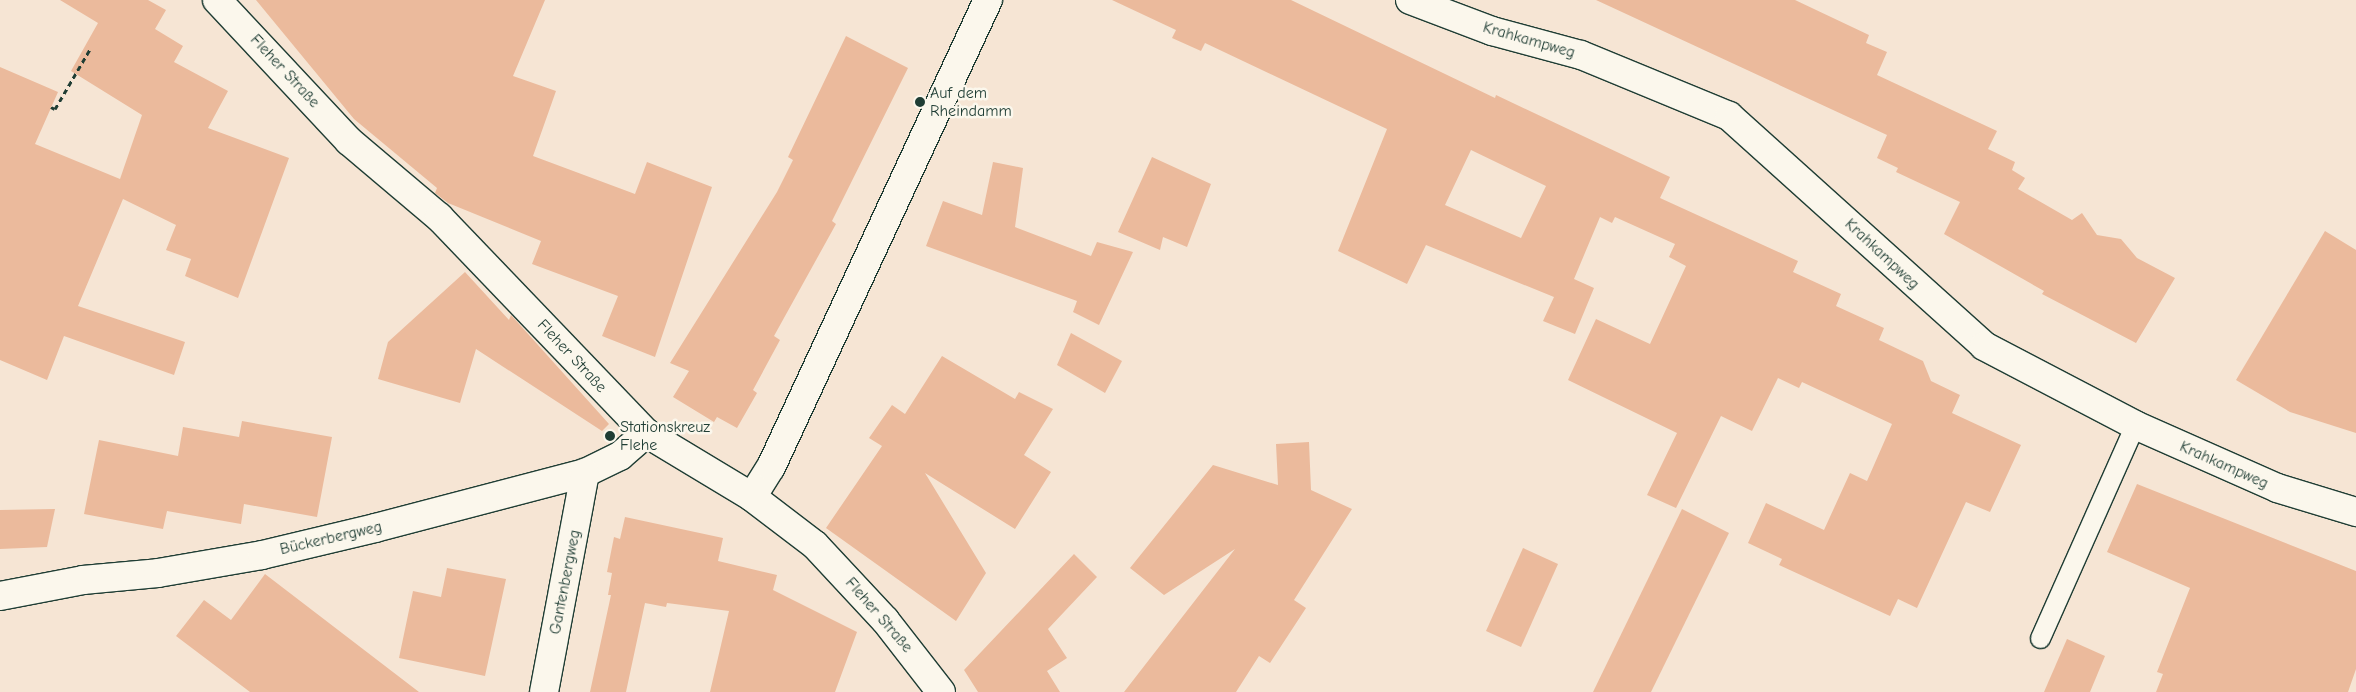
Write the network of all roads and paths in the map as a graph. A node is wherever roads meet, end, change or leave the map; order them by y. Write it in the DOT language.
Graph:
graph roads {
  1 [pos="217,0"];
  2 [pos="988,0"];
  3 [pos="1410,0"];
  4 [pos="90,49"];
  5 [pos="51,107"];
  6 [pos="2135,425"];
  7 [pos="646,433"];
  8 [pos="585,473"];
  9 [pos="752,497"];
  10 [pos="2356,512"];
  11 [pos="0,596"];
  12 [pos="2040,638"];
  13 [pos="544,692"];
  14 [pos="941,692"];
  1 -- 7 [label="street, Fleher Straße"];
  2 -- 9 [label="street"];
  3 -- 6 [label="street, Krahkampweg"];
  4 -- 5 [label="path"];
  6 -- 10 [label="street, Krahkampweg"];
  6 -- 12 [label="lane"];
  7 -- 8 [label="street, Bückerbergweg"];
  7 -- 9 [label="street, Fleher Straße"];
  8 -- 11 [label="street, Bückerbergweg"];
  8 -- 13 [label="street, Gantenbergweg"];
  9 -- 14 [label="street, Fleher Straße"];
}
